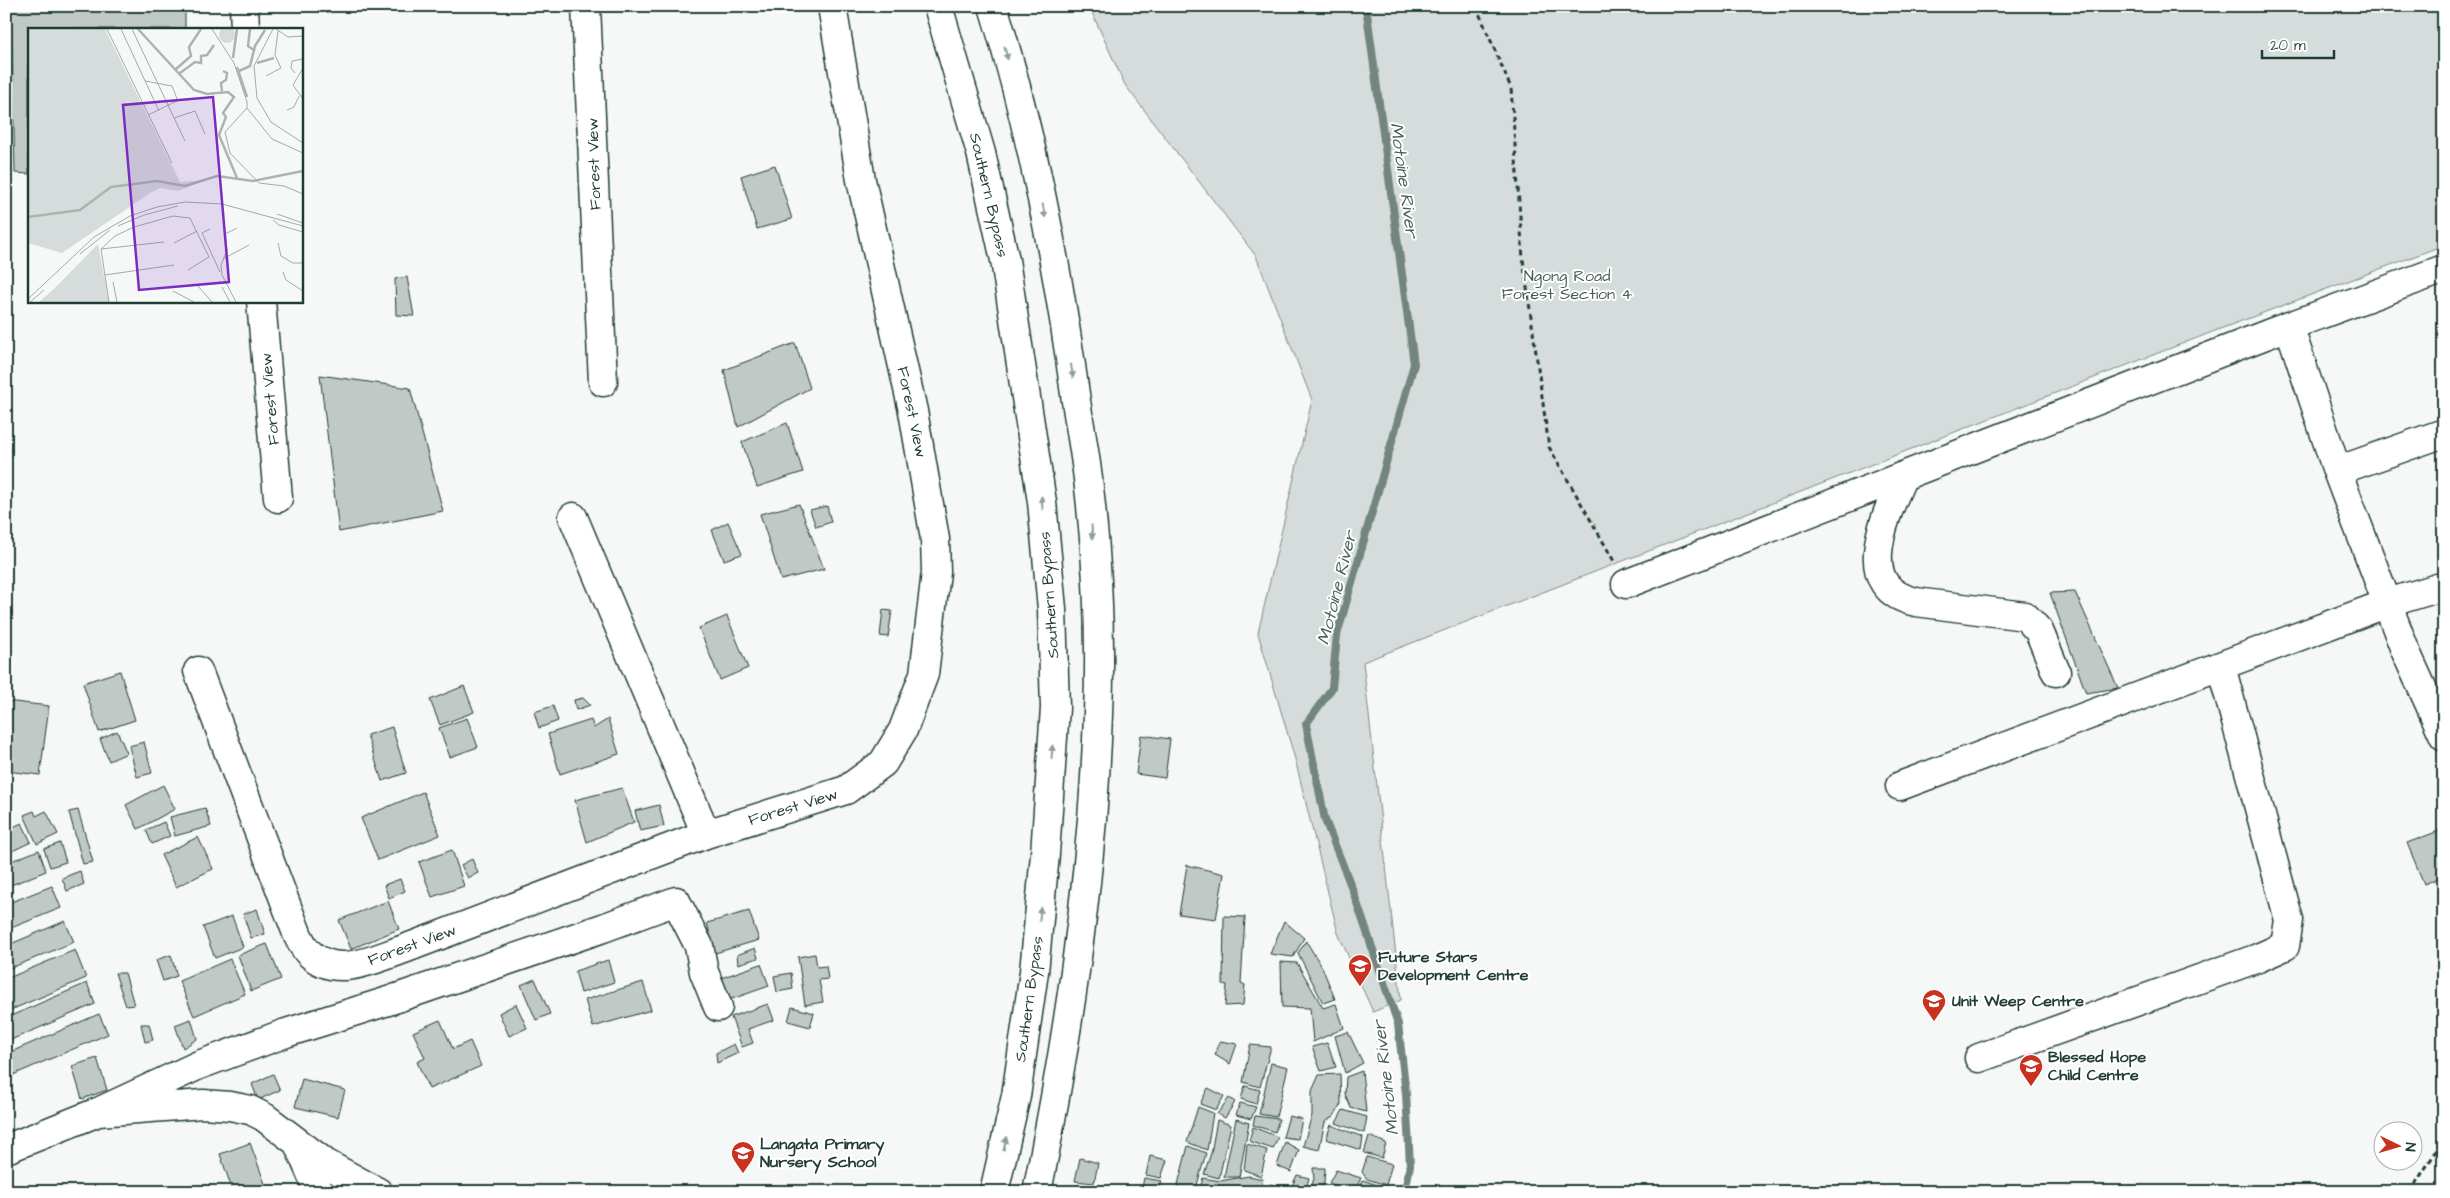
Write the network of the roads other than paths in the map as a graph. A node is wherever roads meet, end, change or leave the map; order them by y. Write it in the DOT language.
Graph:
graph roads {
  1 [pos="244,6"];
  2 [pos="586,6"];
  3 [pos="832,6"];
  4 [pos="938,6"];
  5 [pos="993,6"];
  6 [pos="245,28"];
  7 [pos="2444,269"];
  8 [pos="261,302"];
  9 [pos="2290,326"];
  10 [pos="603,382"];
  11 [pos="2444,433"];
  12 [pos="2337,471"];
  13 [pos="1903,476"];
  14 [pos="278,498"];
  15 [pos="573,516"];
  16 [pos="1626,584"];
  17 [pos="2444,586"];
  18 [pos="2388,603"];
  19 [pos="2221,666"];
  20 [pos="198,671"];
  21 [pos="2056,672"];
  22 [pos="2444,736"];
  23 [pos="1900,786"];
  24 [pos="706,834"];
  25 [pos="718,1007"];
  26 [pos="1979,1058"];
  27 [pos="98,1112"];
  28 [pos="296,1140"];
  29 [pos="6,1149"];
  30 [pos="319,1192"];
  31 [pos="378,1192"];
  32 [pos="994,1192"];
  33 [pos="1037,1192"];
  1 -- 6 [label="main road"];
  2 -- 10 [label="main road, Forest View"];
  3 -- 24 [label="main road, Forest View"];
  32 -- 4 [label="main road, Southern Bypass, one-way"];
  5 -- 33 [label="main road, one-way"];
  7 -- 9 [label="main road"];
  8 -- 14 [label="main road, Forest View"];
  9 -- 12 [label="main road"];
  9 -- 13 [label="main road"];
  11 -- 12 [label="main road"];
  12 -- 18 [label="main road"];
  13 -- 16 [label="main road"];
  13 -- 21 [label="main road"];
  15 -- 24 [label="main road"];
  17 -- 18 [label="main road"];
  18 -- 19 [label="main road"];
  18 -- 22 [label="main road"];
  19 -- 23 [label="main road"];
  19 -- 26 [label="main road"];
  20 -- 24 [label="main road, Forest View"];
  25 -- 27 [label="main road"];
  27 -- 28 [label="main road"];
  27 -- 29 [label="main road"];
  28 -- 30 [label="main road"];
  28 -- 31 [label="main road"];
}
